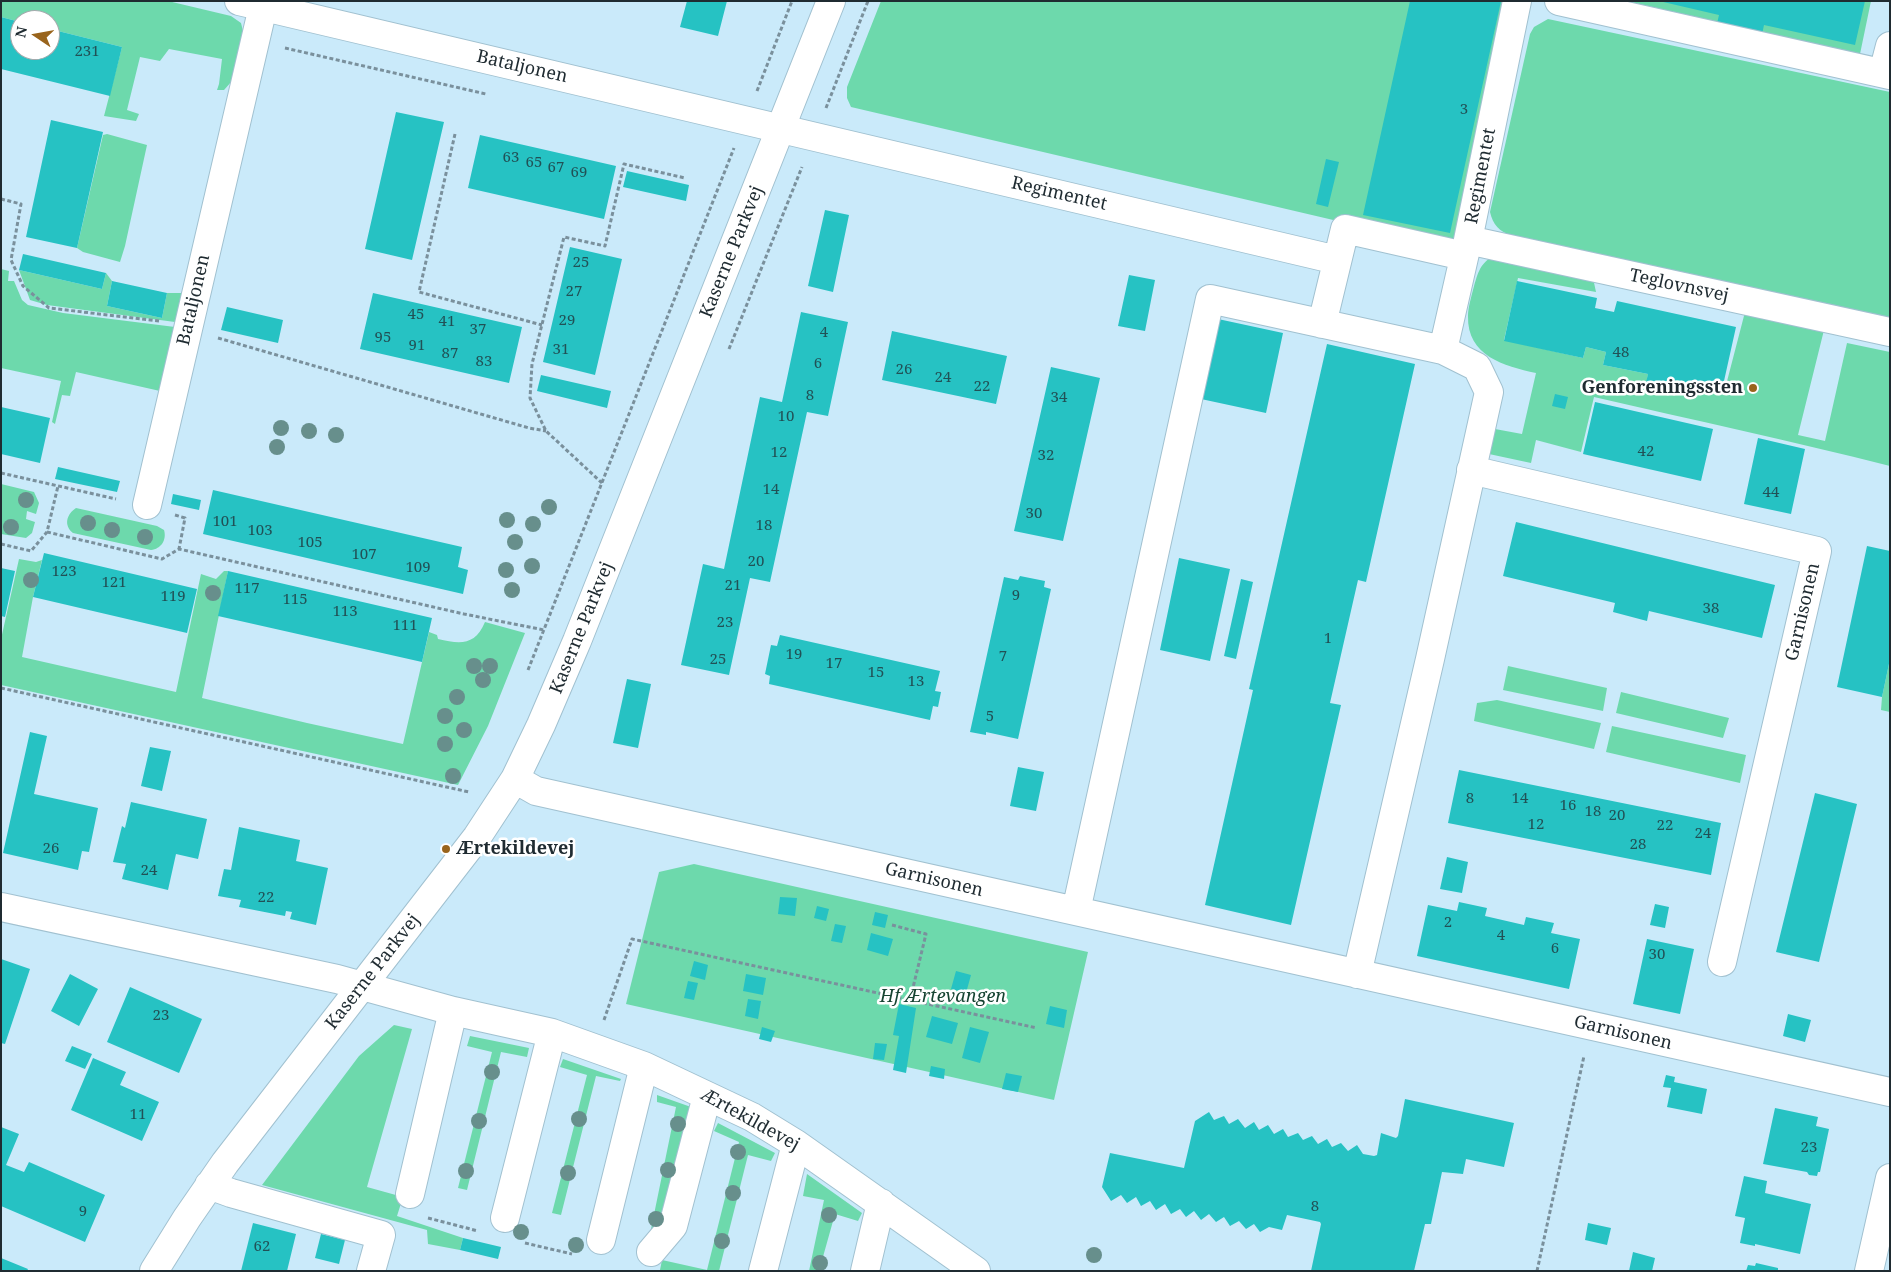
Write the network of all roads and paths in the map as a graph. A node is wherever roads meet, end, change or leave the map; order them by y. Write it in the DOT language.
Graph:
graph roads {
  1 [pos="792,1"];
  2 [pos="831,1"];
  3 [pos="1517,1"];
  4 [pos="1559,1"];
  5 [pos="251,4"];
  6 [pos="1890,46"];
  7 [pos="1887,74"];
  8 [pos="746,120"];
  9 [pos="782,128"];
  10 [pos="456,134"];
  11 [pos="686,178"];
  12 [pos="1,199"];
  13 [pos="1466,248"];
  14 [pos="1337,260"];
  15 [pos="1322,324"];
  16 [pos="542,325"];
  17 [pos="188,326"];
  18 [pos="1890,332"];
  19 [pos="1443,350"];
  20 [pos="546,431"];
  21 [pos="1471,470"];
  22 [pos="1,473"];
  23 [pos="602,483"];
  24 [pos="147,505"];
  25 [pos="48,532"];
  26 [pos="1,544"];
  27 [pos="544,630"];
  28 [pos="526,673"];
  29 [pos="1,688"];
  30 [pos="515,779"];
  31 [pos="466,799"];
  32 [pos="1,907"];
  33 [pos="1076,911"];
  34 [pos="892,925"];
  35 [pos="1722,962"];
  36 [pos="1357,974"];
  37 [pos="363,986"];
  38 [pos="910,1000"];
  39 [pos="453,1011"];
  40 [pos="1590,1026"];
  41 [pos="1037,1028"];
  42 [pos="552,1033"];
  43 [pos="594,1048"];
  44 [pos="644,1066"];
  45 [pos="1890,1092"];
  46 [pos="707,1096"];
  47 [pos="796,1144"];
  48 [pos="1890,1178"];
  49 [pos="209,1185"];
  50 [pos="410,1194"];
  51 [pos="881,1203"];
  52 [pos="505,1218"];
  53 [pos="601,1240"];
  54 [pos="651,1252"];
  55 [pos="973,1270"];
  56 [pos="154,1271"];
  57 [pos="371,1271"];
  58 [pos="763,1271"];
  59 [pos="865,1271"];
  60 [pos="1537,1271"];
  61 [pos="1869,1271"];
  1 -- 8 [label="path"];
  2 -- 9 [label="street, Kaserne Parkvej"];
  3 -- 13 [label="street, Regimentet"];
  4 -- 7 [label="street"];
  5 -- 8 [label="street, Bataljonen"];
  5 -- 17 [label="street, Bataljonen"];
  6 -- 7 [label="street"];
  8 -- 9 [label="street, Bataljonen"];
  8 -- 23 [label="path"];
  9 -- 14 [label="street, Regimentet"];
  9 -- 30 [label="street, Kaserne Parkvej"];
  10 -- 16 [label="path"];
  11 -- 16 [label="path"];
  12 -- 17 [label="path"];
  13 -- 14 [label="street, Teglovnsvej"];
  13 -- 18 [label="street, Teglovnsvej"];
  13 -- 19 [label="street, Regimentet"];
  14 -- 15 [label="street"];
  15 -- 19 [label="street"];
  15 -- 33 [label="street"];
  16 -- 20 [label="path"];
  17 -- 20 [label="path"];
  17 -- 24 [label="street, Bataljonen"];
  19 -- 21 [label="street"];
  20 -- 23 [label="path"];
  21 -- 35 [label="street, Garnisonen"];
  21 -- 36 [label="street"];
  22 -- 25 [label="path"];
  23 -- 27 [label="path"];
  25 -- 26 [label="path"];
  25 -- 27 [label="path"];
  27 -- 28 [label="path"];
  29 -- 31 [label="path"];
  30 -- 33 [label="street, Garnisonen"];
  30 -- 37 [label="street, Kaserne Parkvej"];
  32 -- 37 [label="street, Ærtekildevej"];
  33 -- 36 [label="street, Garnisonen"];
  34 -- 38 [label="path"];
  36 -- 40 [label="street, Garnisonen"];
  37 -- 39 [label="street, Ærtekildevej"];
  37 -- 49 [label="street, Kaserne Parkvej"];
  38 -- 41 [label="path"];
  38 -- 43 [label="path"];
  39 -- 42 [label="street, Ærtekildevej"];
  39 -- 50 [label="street"];
  40 -- 45 [label="street, Garnisonen"];
  40 -- 60 [label="path"];
  42 -- 43 [label="street, Ærtekildevej"];
  42 -- 52 [label="street"];
  43 -- 44 [label="street, Ærtekildevej"];
  44 -- 46 [label="street, Ærtekildevej"];
  44 -- 53 [label="street"];
  46 -- 47 [label="street, Ærtekildevej"];
  46 -- 54 [label="street"];
  47 -- 51 [label="street, Ærtekildevej"];
  47 -- 58 [label="street"];
  48 -- 61 [label="street"];
  49 -- 56 [label="street, Kaserne Parkvej"];
  49 -- 57 [label="street"];
  51 -- 55 [label="street, Ærtekildevej"];
  51 -- 59 [label="street"];
}
